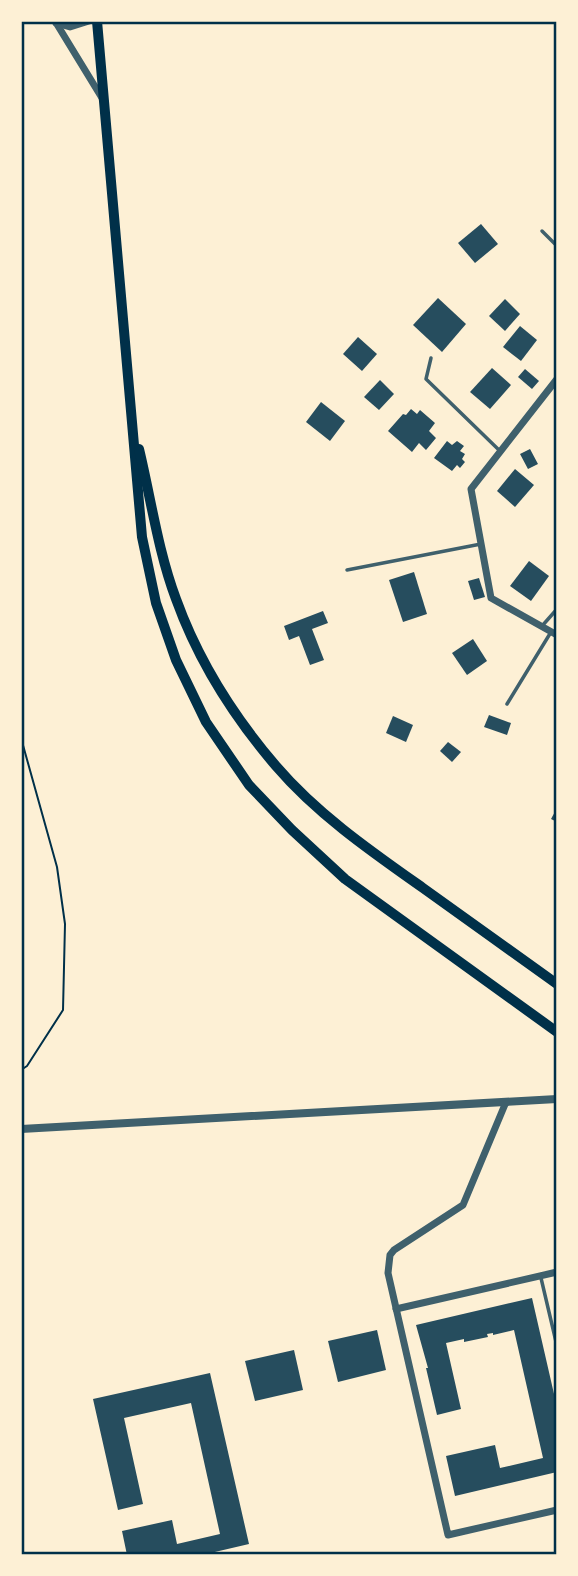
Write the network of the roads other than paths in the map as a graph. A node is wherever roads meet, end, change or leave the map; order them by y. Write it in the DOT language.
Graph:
graph roads {
  1 [pos="89,21"];
  2 [pos="97,21"];
  3 [pos="55,22"];
  4 [pos="104,101"];
  5 [pos="542,231"];
  6 [pos="557,246"];
  7 [pos="431,358"];
  8 [pos="557,379"];
  9 [pos="134,429"];
  10 [pos="500,451"];
  11 [pos="481,544"];
  12 [pos="347,569"];
  13 [pos="557,610"];
  14 [pos="542,627"];
  15 [pos="554,634"];
  16 [pos="507,705"];
  17 [pos="557,984"];
  18 [pos="557,1032"];
  19 [pos="557,1099"];
  20 [pos="506,1102"];
  21 [pos="21,1129"];
  22 [pos="557,1272"];
  23 [pos="541,1276"];
  24 [pos="396,1309"];
  25 [pos="557,1346"];
  26 [pos="557,1510"];
  1 -- 3 [label="street"];
  2 -- 4 [label="main road"];
  3 -- 4 [label="street"];
  4 -- 9 [label="main road"];
  5 -- 6 [label="lane"];
  7 -- 10 [label="lane"];
  8 -- 10 [label="street"];
  9 -- 17 [label="main road"];
  9 -- 18 [label="main road"];
  10 -- 11 [label="street"];
  11 -- 12 [label="lane"];
  11 -- 14 [label="street"];
  13 -- 14 [label="lane"];
  14 -- 15 [label="street"];
  15 -- 16 [label="lane"];
  19 -- 20 [label="street"];
  20 -- 21 [label="street"];
  20 -- 24 [label="street"];
  22 -- 23 [label="street"];
  23 -- 24 [label="street"];
  23 -- 25 [label="lane"];
  24 -- 26 [label="street"];
}
